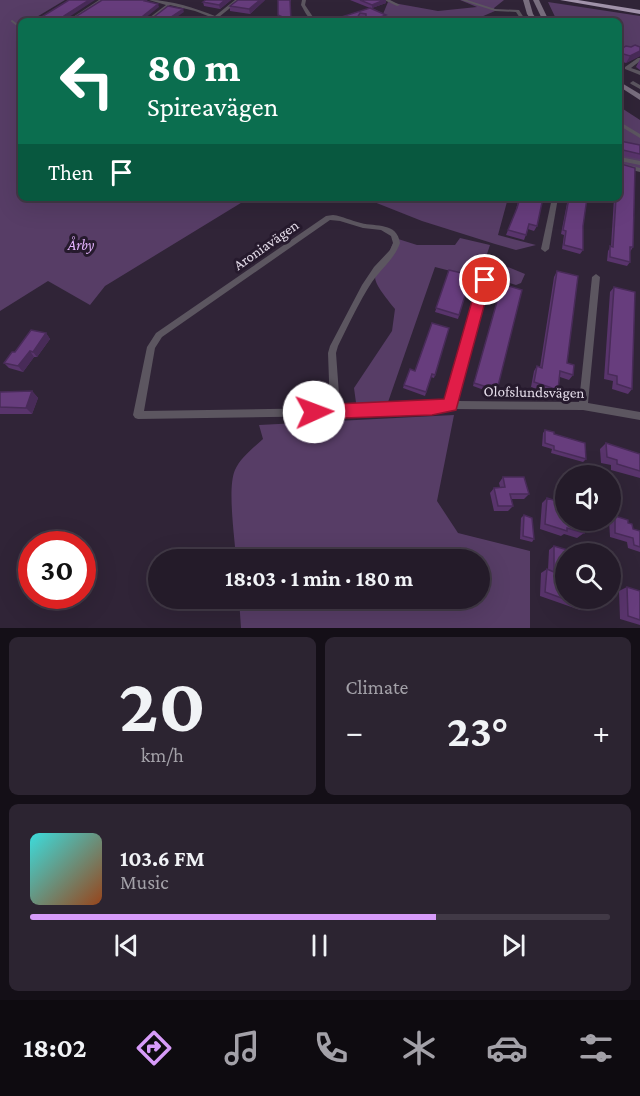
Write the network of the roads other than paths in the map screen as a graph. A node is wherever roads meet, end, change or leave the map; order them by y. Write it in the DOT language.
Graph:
graph roads {
  1 [pos="102,0"];
  2 [pos="151,0"];
  3 [pos="238,0"];
  4 [pos="304,0"];
  5 [pos="386,0"];
  6 [pos="463,0"];
  7 [pos="526,0"];
  8 [pos="536,0"];
  9 [pos="564,0"];
  10 [pos="600,0"];
  11 [pos="169,4"];
  12 [pos="398,5"];
  13 [pos="640,6"];
  14 [pos="640,12"];
  15 [pos="216,16"];
  16 [pos="74,18"];
  17 [pos="151,18"];
  18 [pos="220,18"];
  19 [pos="311,18"];
  20 [pos="522,18"];
  21 [pos="533,18"];
  22 [pos="545,18"];
  23 [pos="12,21"];
  24 [pos="18,27"];
  25 [pos="640,59"];
  26 [pos="640,73"];
  27 [pos="633,83"];
  28 [pos="622,85"];
  29 [pos="640,87"];
  30 [pos="622,95"];
  31 [pos="640,98"];
  32 [pos="640,107"];
  33 [pos="622,125"];
  34 [pos="640,136"];
  35 [pos="622,159"];
  36 [pos="640,163"];
  37 [pos="622,166"];
  38 [pos="640,170"];
  39 [pos="554,201"];
  40 [pos="545,249"];
  41 [pos="596,277"];
  42 [pos="485,280"];
  43 [pos="451,405"];
  44 [pos="584,406"];
  45 [pos="335,412"];
  46 [pos="138,415"];
  47 [pos="640,416"];
  1 -- 16 [label="street"];
  2 -- 11 [label="street"];
  3 -- 15 [label="street"];
  4 -- 19 [label="street"];
  5 -- 12 [label="street"];
  6 -- 20 [label="street"];
  7 -- 21 [label="main road"];
  8 -- 22 [label="main road"];
  9 -- 14 [label="highway"];
  10 -- 13 [label="highway"];
  11 -- 15 [label="street"];
  11 -- 17 [label="street"];
  15 -- 18 [label="street"];
  23 -- 24 [label="lane"];
  25 -- 26 [label="street"];
  27 -- 29 [label="street"];
  28 -- 31 [label="main road"];
  30 -- 32 [label="main road"];
  33 -- 34 [label="street"];
  35 -- 36 [label="street"];
  37 -- 38 [label="street"];
  39 -- 40 [label="street"];
  41 -- 44 [label="street"];
  42 -- 43 [label="street"];
  43 -- 44 [label="street, Olofslundsvägen"];
  43 -- 45 [label="street, Olofslundsvägen"];
  44 -- 47 [label="street, Olofslundsvägen"];
  45 -- 46 [label="street, Olofslundsvägen"];
  45 -- 46 [label="street, Aroniavägen"];
}
